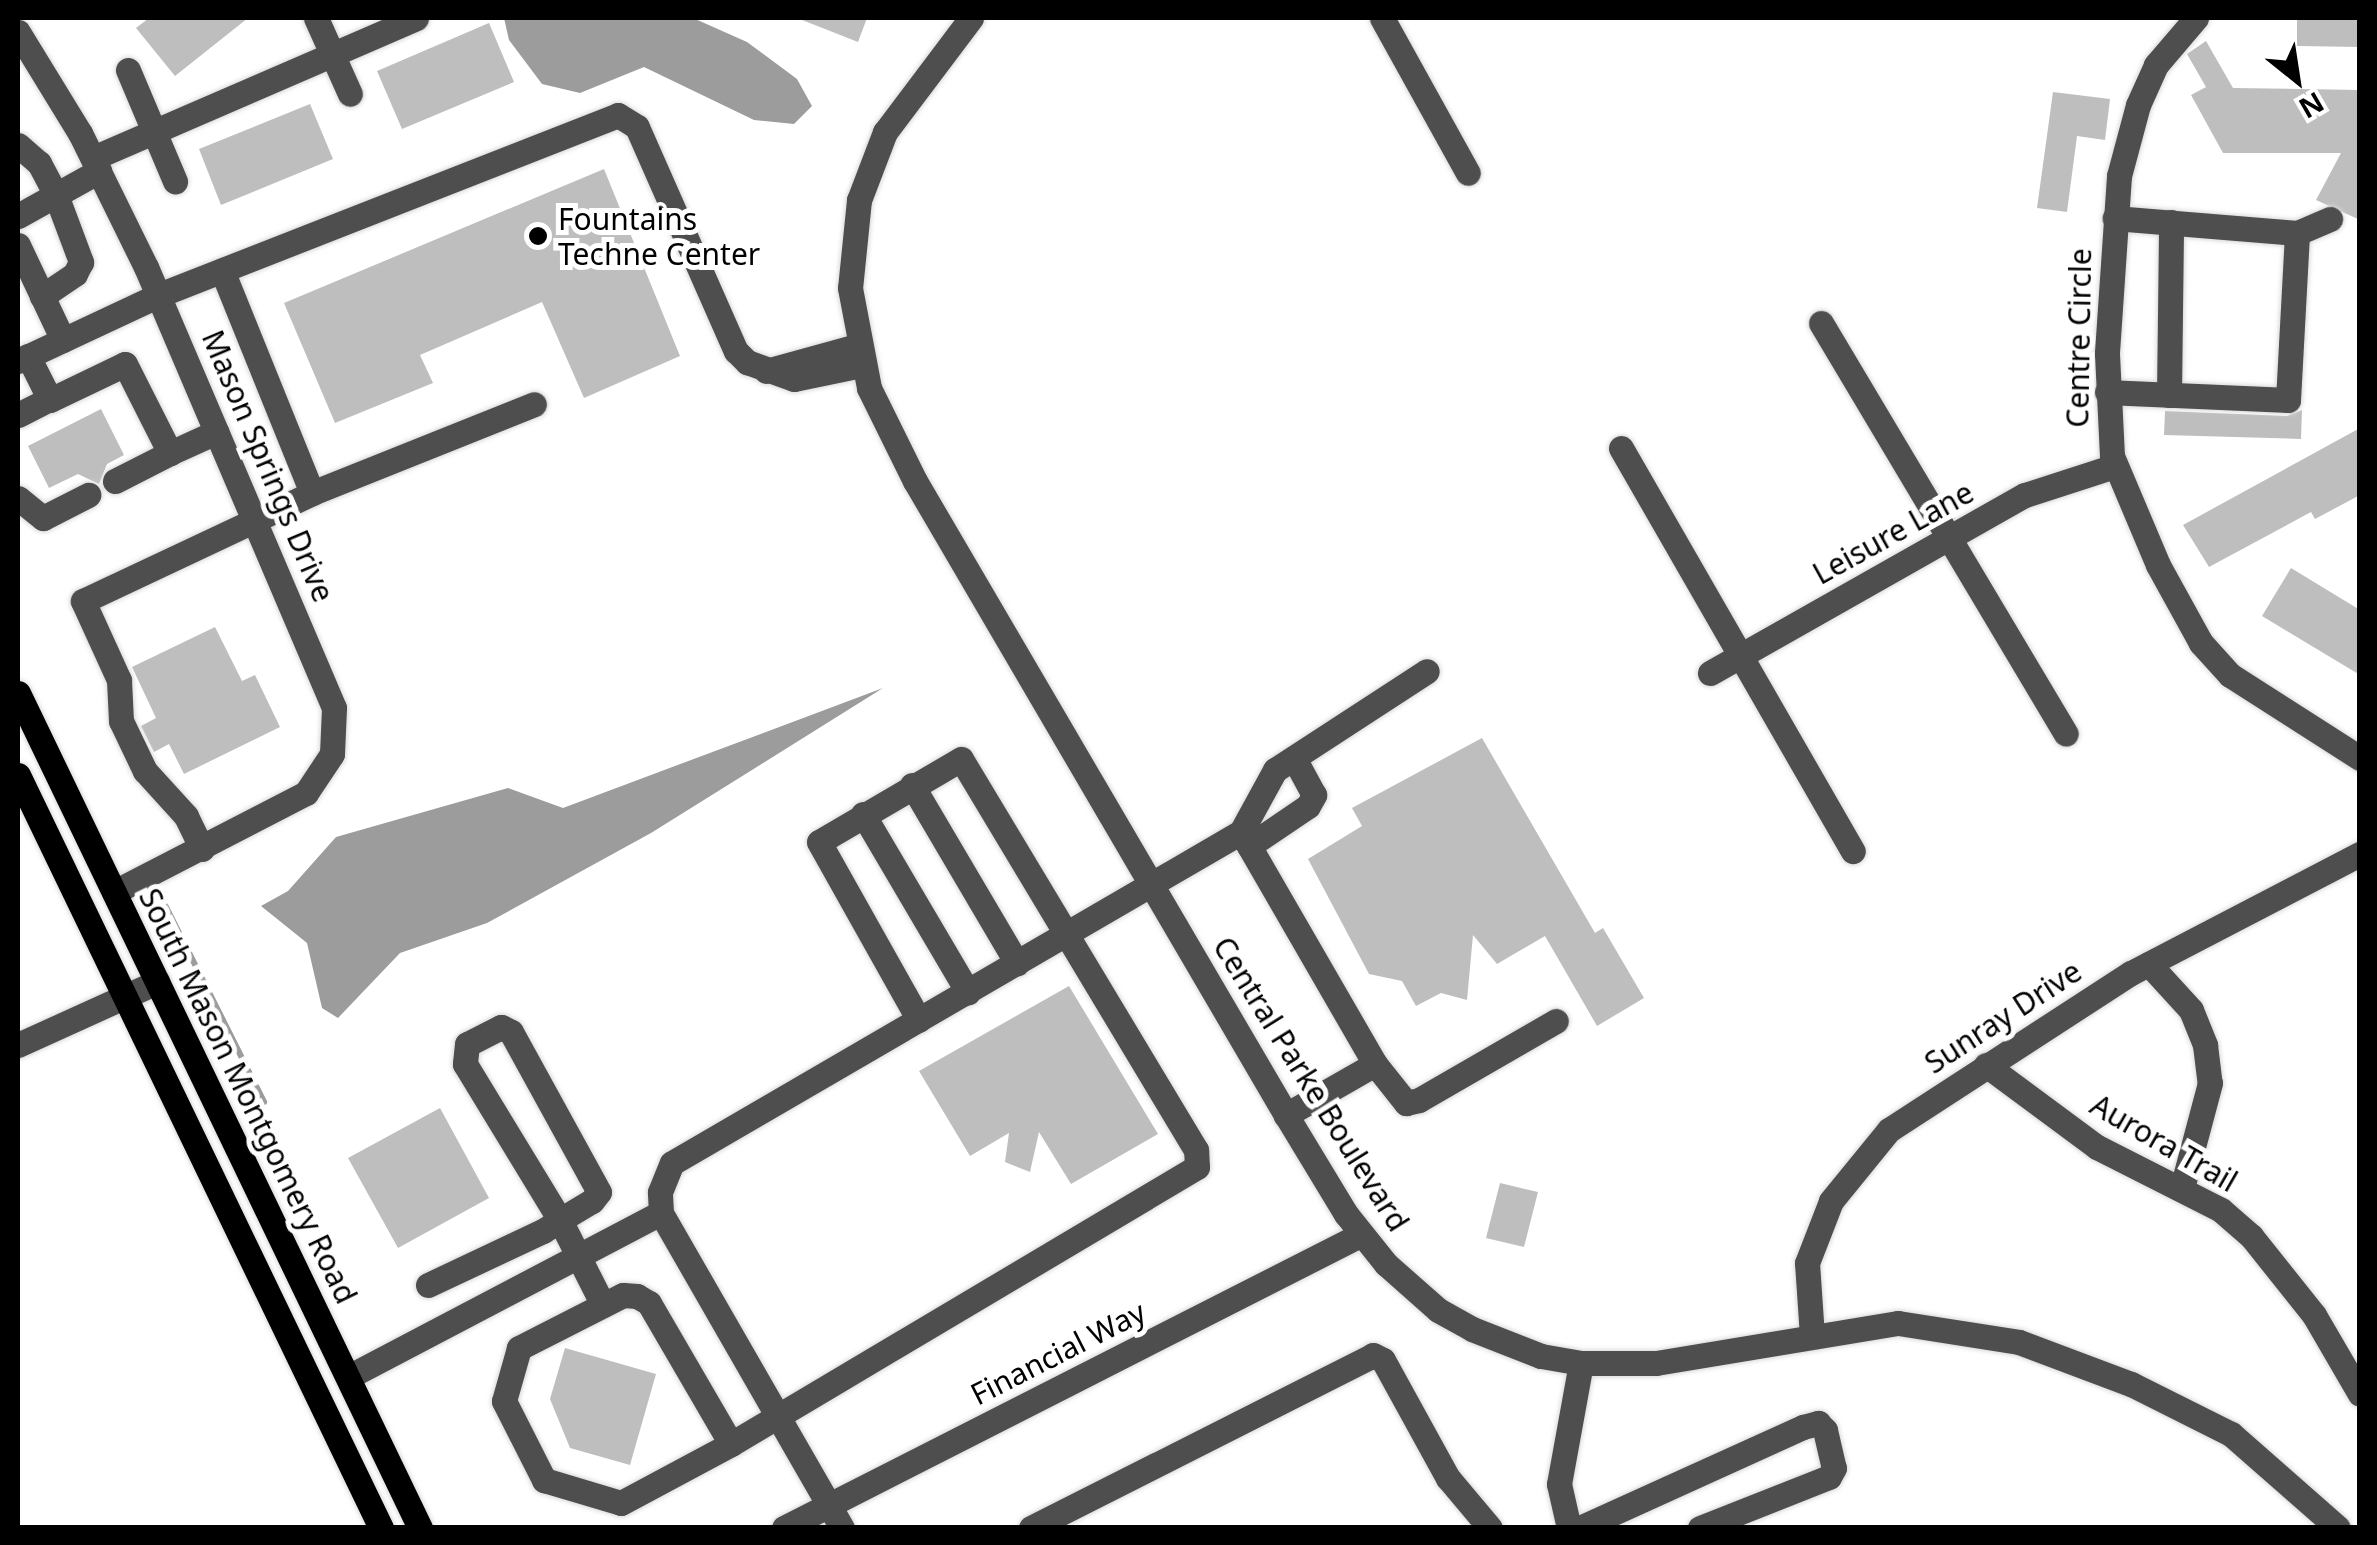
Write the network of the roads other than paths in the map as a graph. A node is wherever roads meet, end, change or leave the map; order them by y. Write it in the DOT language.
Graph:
graph roads {
  1 [pos="24,18"];
  2 [pos="316,18"];
  3 [pos="416,18"];
  4 [pos="970,18"];
  5 [pos="1382,18"];
  6 [pos="2196,18"];
  7 [pos="18,22"];
  8 [pos="18,32"];
  9 [pos="334,54"];
  10 [pos="128,70"];
  11 [pos="350,94"];
  12 [pos="154,127"];
  13 [pos="18,145"];
  14 [pos="96,165"];
  15 [pos="1468,173"];
  16 [pos="175,181"];
  17 [pos="56,195"];
  18 [pos="18,216"];
  19 [pos="2115,218"];
  20 [pos="2330,219"];
  21 [pos="2171,222"];
  22 [pos="2298,233"];
  23 [pos="18,245"];
  24 [pos="222,270"];
  25 [pos="42,296"];
  26 [pos="159,296"];
  27 [pos="1820,323"];
  28 [pos="63,340"];
  29 [pos="859,356"];
  30 [pos="23,359"];
  31 [pos="2106,392"];
  32 [pos="2169,395"];
  33 [pos="49,399"];
  34 [pos="534,404"];
  35 [pos="18,415"];
  36 [pos="216,432"];
  37 [pos="1620,448"];
  38 [pos="170,453"];
  39 [pos="2115,466"];
  40 [pos="115,481"];
  41 [pos="312,493"];
  42 [pos="88,495"];
  43 [pos="18,498"];
  44 [pos="250,521"];
  45 [pos="1952,537"];
  46 [pos="1742,655"];
  47 [pos="1427,671"];
  48 [pos="1710,673"];
  49 [pos="18,693"];
  50 [pos="2066,734"];
  51 [pos="1294,758"];
  52 [pos="2360,758"];
  53 [pos="18,775"];
  54 [pos="912,785"];
  55 [pos="863,814"];
  56 [pos="1245,839"];
  57 [pos="202,849"];
  58 [pos="1853,852"];
  59 [pos="2360,854"];
  60 [pos="1152,885"];
  61 [pos="114,892"];
  62 [pos="1066,935"];
  63 [pos="1017,963"];
  64 [pos="2149,964"];
  65 [pos="157,982"];
  66 [pos="968,992"];
  67 [pos="124,996"];
  68 [pos="919,1020"];
  69 [pos="1556,1021"];
  70 [pos="18,1045"];
  71 [pos="1374,1064"];
  72 [pos="1986,1065"];
  73 [pos="1286,1115"];
  74 [pos="2182,1188"];
  75 [pos="661,1213"];
  76 [pos="560,1220"];
  77 [pos="1360,1236"];
  78 [pos="579,1256"];
  79 [pos="428,1285"];
  80 [pos="603,1305"];
  81 [pos="1812,1336"];
  82 [pos="1581,1363"];
  83 [pos="348,1377"];
  84 [pos="2360,1394"];
  85 [pos="778,1413"];
  86 [pos="732,1444"];
  87 [pos="831,1504"];
  88 [pos="381,1528"];
  89 [pos="420,1528"];
  90 [pos="784,1528"];
  91 [pos="842,1528"];
  92 [pos="1030,1528"];
  93 [pos="1490,1528"];
  94 [pos="1568,1528"];
  95 [pos="1580,1528"];
  96 [pos="1700,1528"];
  97 [pos="2338,1528"];
  1 -- 7 [label="street"];
  2 -- 9 [label="street"];
  3 -- 9 [label="street"];
  4 -- 29 [label="street, Central Parke Boulevard"];
  5 -- 15 [label="street"];
  6 -- 19 [label="street, Centre Circle"];
  8 -- 14 [label="street, Mason Springs Drive"];
  9 -- 11 [label="street"];
  9 -- 12 [label="street"];
  10 -- 12 [label="street"];
  12 -- 14 [label="street"];
  12 -- 16 [label="street"];
  13 -- 17 [label="street"];
  14 -- 17 [label="street"];
  14 -- 26 [label="street, Mason Springs Drive"];
  17 -- 18 [label="street"];
  17 -- 25 [label="street"];
  19 -- 21 [label="street"];
  19 -- 31 [label="street, Centre Circle"];
  20 -- 22 [label="street"];
  21 -- 22 [label="street"];
  21 -- 32 [label="street"];
  22 -- 32 [label="street"];
  23 -- 25 [label="street"];
  24 -- 26 [label="street"];
  24 -- 29 [label="street"];
  24 -- 41 [label="street"];
  25 -- 28 [label="street"];
  26 -- 28 [label="street"];
  26 -- 36 [label="street, Mason Springs Drive"];
  27 -- 45 [label="street"];
  28 -- 30 [label="street"];
  29 -- 60 [label="street, Central Parke Boulevard"];
  30 -- 33 [label="street"];
  31 -- 32 [label="street"];
  31 -- 39 [label="street, Centre Circle"];
  33 -- 35 [label="street"];
  33 -- 38 [label="street"];
  34 -- 41 [label="street"];
  36 -- 38 [label="street"];
  36 -- 44 [label="street, Mason Springs Drive"];
  37 -- 46 [label="street"];
  38 -- 40 [label="street"];
  39 -- 45 [label="street, Leisure Lane"];
  39 -- 52 [label="street, Centre Circle"];
  41 -- 44 [label="street"];
  42 -- 43 [label="street"];
  44 -- 57 [label="street, Mason Springs Drive"];
  44 -- 57 [label="street"];
  45 -- 46 [label="street, Leisure Lane"];
  45 -- 50 [label="street"];
  46 -- 48 [label="street, Leisure Lane"];
  46 -- 58 [label="street"];
  47 -- 51 [label="street"];
  49 -- 61 [label="main road, South Mason Montgomery Road"];
  51 -- 56 [label="street"];
  51 -- 56 [label="street"];
  53 -- 67 [label="main road"];
  54 -- 55 [label="street"];
  54 -- 62 [label="street"];
  54 -- 63 [label="street"];
  55 -- 66 [label="street"];
  55 -- 68 [label="street"];
  56 -- 60 [label="street"];
  56 -- 71 [label="street"];
  57 -- 61 [label="street, Mason Springs Drive"];
  59 -- 64 [label="street, Sunray Drive"];
  60 -- 62 [label="street"];
  60 -- 73 [label="street, Central Parke Boulevard"];
  61 -- 65 [label="main road, South Mason Montgomery Road"];
  62 -- 63 [label="street"];
  62 -- 85 [label="street"];
  63 -- 66 [label="street"];
  64 -- 72 [label="street, Sunray Drive"];
  64 -- 74 [label="street"];
  65 -- 67 [label="street"];
  65 -- 83 [label="main road, South Mason Montgomery Road"];
  66 -- 68 [label="street"];
  67 -- 70 [label="street"];
  67 -- 88 [label="main road"];
  68 -- 75 [label="street"];
  69 -- 71 [label="street"];
  71 -- 73 [label="street"];
  72 -- 74 [label="street, Aurora Trail"];
  72 -- 81 [label="street, Sunray Drive"];
  73 -- 77 [label="street, Central Parke Boulevard"];
  74 -- 84 [label="street, Aurora Trail"];
  75 -- 78 [label="street"];
  75 -- 85 [label="street"];
  76 -- 76 [label="street"];
  76 -- 78 [label="street"];
  76 -- 79 [label="street"];
  77 -- 82 [label="street, Central Parke Boulevard"];
  77 -- 87 [label="street, Financial Way"];
  78 -- 80 [label="street"];
  78 -- 83 [label="street"];
  80 -- 86 [label="street"];
  80 -- 86 [label="street"];
  81 -- 82 [label="street, Central Parke Boulevard"];
  81 -- 97 [label="street, Central Parke Boulevard"];
  82 -- 94 [label="street"];
  83 -- 89 [label="main road, South Mason Montgomery Road"];
  85 -- 86 [label="street"];
  85 -- 87 [label="street"];
  87 -- 90 [label="street, Financial Way"];
  87 -- 91 [label="street"];
  92 -- 93 [label="street"];
  95 -- 96 [label="street"];
}
